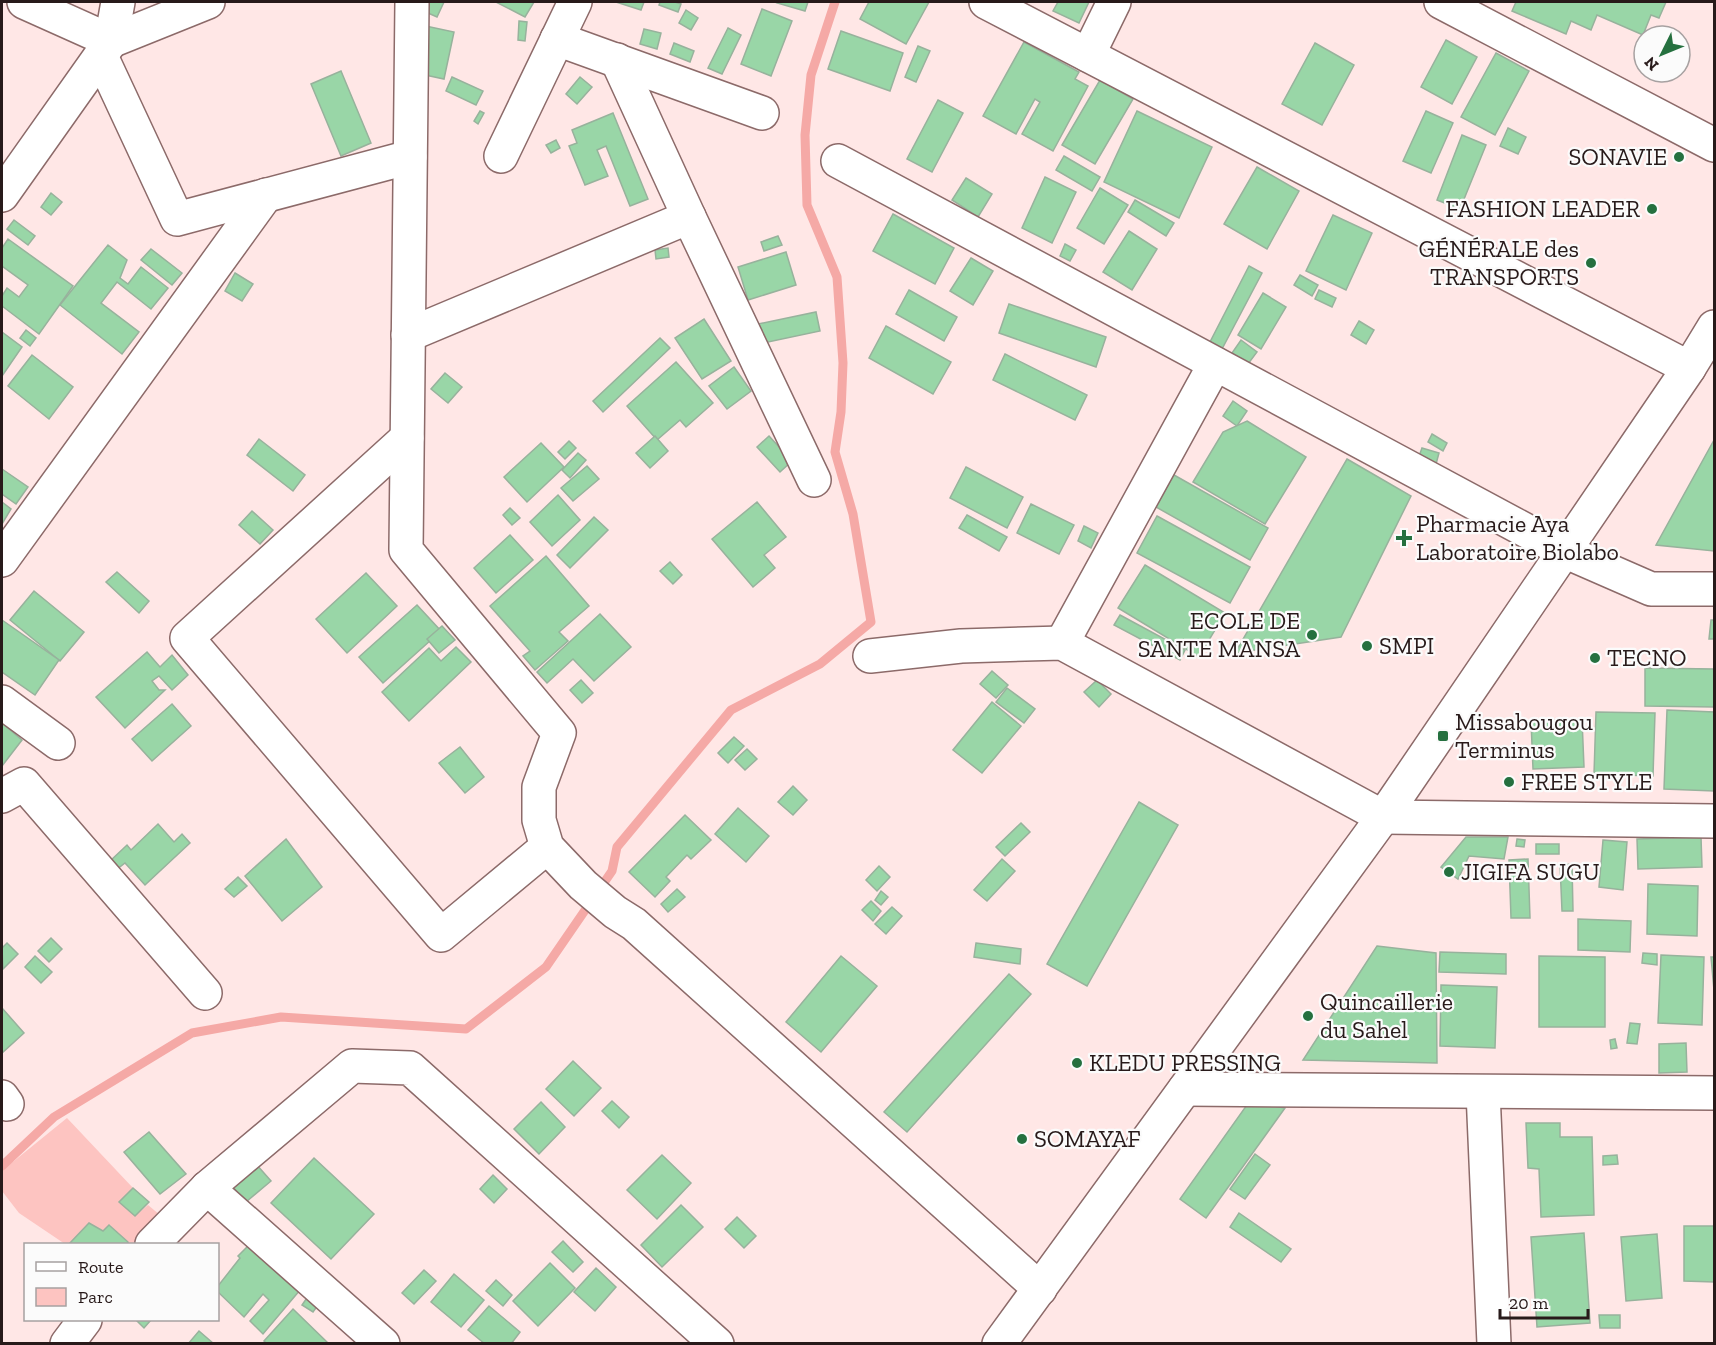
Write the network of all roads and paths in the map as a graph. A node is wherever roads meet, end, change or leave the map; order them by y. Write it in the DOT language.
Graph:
graph roads {
  1 [pos="24,2"];
  2 [pos="118,2"];
  3 [pos="208,2"];
  4 [pos="412,2"];
  5 [pos="575,2"];
  6 [pos="986,2"];
  7 [pos="1114,2"];
  8 [pos="1441,2"];
  9 [pos="557,39"];
  10 [pos="106,49"];
  11 [pos="1088,55"];
  12 [pos="617,60"];
  13 [pos="762,113"];
  14 [pos="1714,145"];
  15 [pos="501,156"];
  16 [pos="410,158"];
  17 [pos="838,161"];
  18 [pos="2,195"];
  19 [pos="266,195"];
  20 [pos="689,218"];
  21 [pos="1714,327"];
  22 [pos="408,335"];
  23 [pos="1215,364"];
  24 [pos="1689,368"];
  25 [pos="407,438"];
  26 [pos="814,480"];
  27 [pos="1564,551"];
  28 [pos="2,560"];
  29 [pos="1714,589"];
  30 [pos="1062,643"];
  31 [pos="870,656"];
  32 [pos="2,702"];
  33 [pos="58,744"];
  34 [pos="2,796"];
  35 [pos="1383,818"];
  36 [pos="1714,821"];
  37 [pos="547,847"];
  38 [pos="205,993"];
  39 [pos="1185,1089"];
  40 [pos="1483,1092"];
  41 [pos="1714,1093"];
  42 [pos="207,1188"];
  43 [pos="154,1243"];
  44 [pos="1040,1289"];
  45 [pos="84,1321"];
  46 [pos="67,1344"];
  47 [pos="383,1344"];
  48 [pos="717,1344"];
  49 [pos="999,1344"];
  50 [pos="1494,1344"];
  1 -- 10 [label="street"];
  2 -- 10 [label="street"];
  3 -- 10 [label="street"];
  4 -- 16 [label="street"];
  5 -- 9 [label="street"];
  6 -- 11 [label="street"];
  7 -- 11 [label="street"];
  8 -- 14 [label="street"];
  9 -- 12 [label="street"];
  9 -- 15 [label="street"];
  10 -- 18 [label="street"];
  10 -- 19 [label="street"];
  11 -- 24 [label="street"];
  12 -- 13 [label="street"];
  12 -- 20 [label="street"];
  16 -- 19 [label="street"];
  16 -- 22 [label="street"];
  17 -- 23 [label="street"];
  19 -- 28 [label="street"];
  20 -- 22 [label="street"];
  20 -- 26 [label="street"];
  21 -- 24 [label="street"];
  22 -- 25 [label="street"];
  23 -- 27 [label="street"];
  23 -- 30 [label="street"];
  24 -- 27 [label="street"];
  25 -- 37 [label="street"];
  25 -- 37 [label="street"];
  27 -- 29 [label="street"];
  27 -- 35 [label="street"];
  30 -- 31 [label="street"];
  30 -- 35 [label="street"];
  32 -- 33 [label="street"];
  34 -- 38 [label="street"];
  35 -- 36 [label="street"];
  35 -- 39 [label="street"];
  37 -- 44 [label="street"];
  39 -- 40 [label="street"];
  39 -- 44 [label="street"];
  40 -- 41 [label="street"];
  40 -- 50 [label="street"];
  42 -- 43 [label="street"];
  42 -- 47 [label="street"];
  42 -- 48 [label="street"];
  44 -- 49 [label="street"];
  45 -- 46 [label="street"];
}
